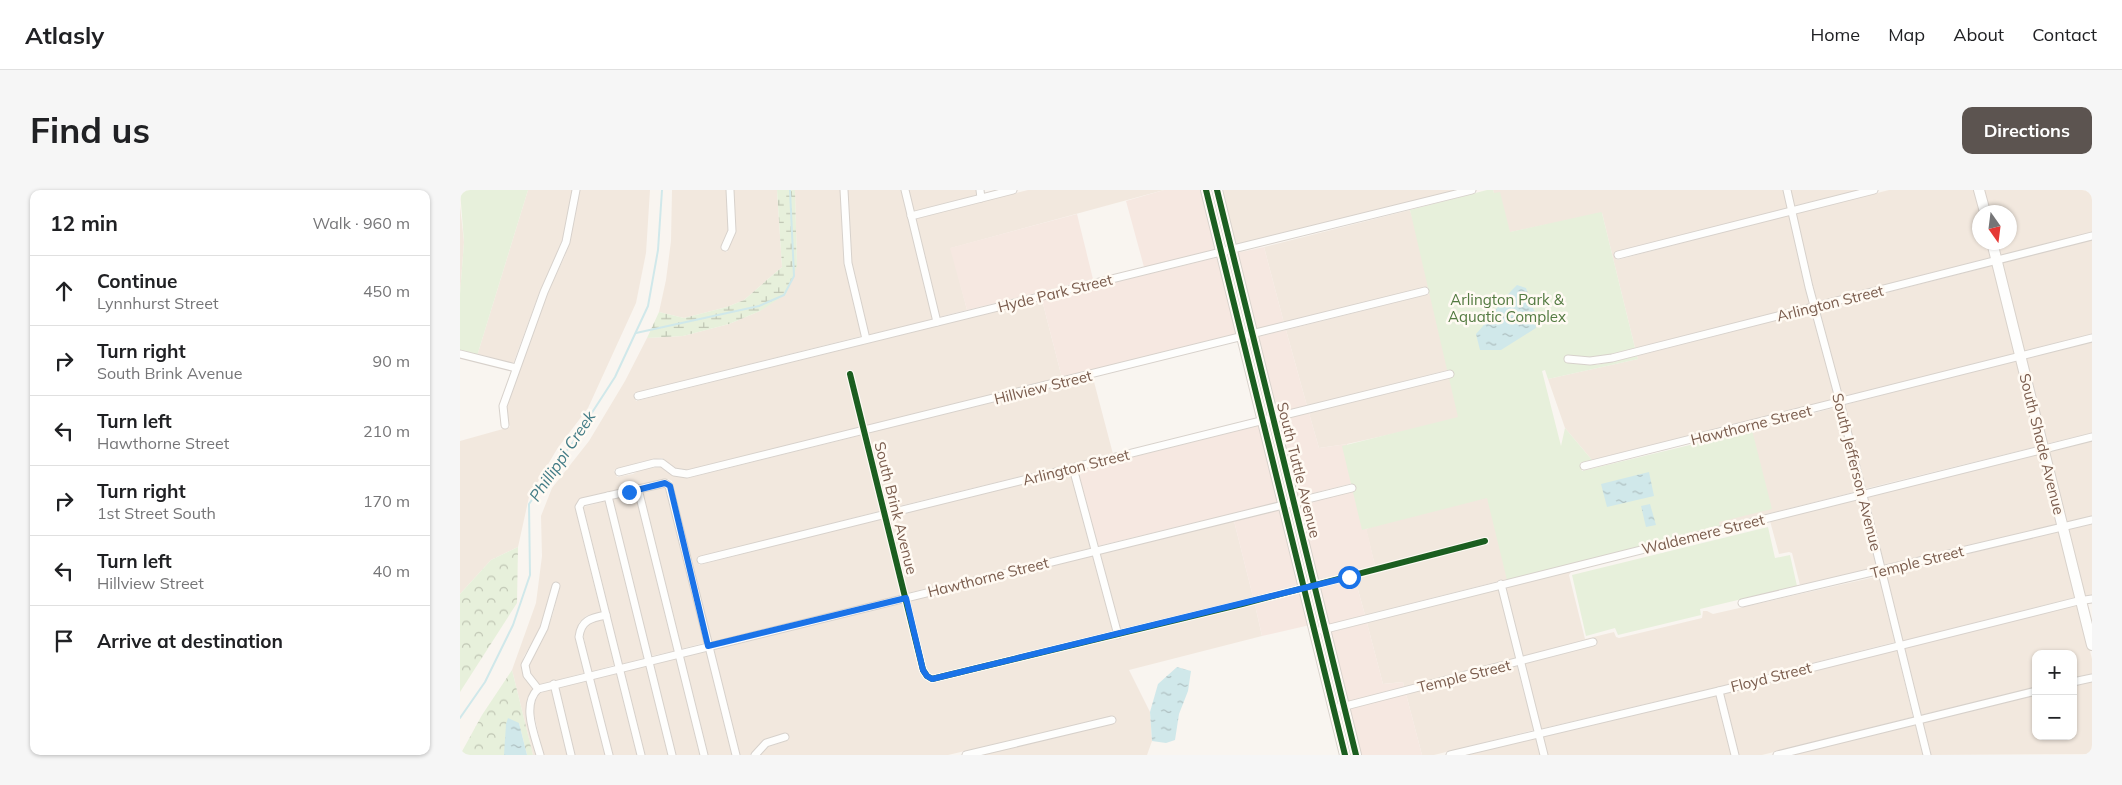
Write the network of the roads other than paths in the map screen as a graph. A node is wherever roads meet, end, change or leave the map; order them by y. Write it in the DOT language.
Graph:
graph roads {
  1 [pos="576,190"];
  2 [pos="730,190"];
  3 [pos="844,190"];
  4 [pos="905,190"];
  5 [pos="1013,190"];
  6 [pos="1206,190"];
  7 [pos="1218,190"];
  8 [pos="1472,190"];
  9 [pos="1787,190"];
  10 [pos="1874,190"];
  11 [pos="1979,190"];
  12 [pos="1463,191"];
  13 [pos="980,194"];
  14 [pos="1983,205"];
  15 [pos="1791,211"];
  16 [pos="911,216"];
  17 [pos="2092,236"];
  18 [pos="725,248"];
  19 [pos="1994,250"];
  20 [pos="1227,252"];
  21 [pos="1618,256"];
  22 [pos="1997,260"];
  23 [pos="1425,291"];
  24 [pos="1815,307"];
  25 [pos="937,322"];
  26 [pos="1248,336"];
  27 [pos="2092,338"];
  28 [pos="866,339"];
  29 [pos="460,354"];
  30 [pos="2021,356"];
  31 [pos="1568,359"];
  32 [pos="516,368"];
  33 [pos="850,374"];
  34 [pos="1450,374"];
  35 [pos="638,396"];
  36 [pos="1840,402"];
  37 [pos="1269,420"];
  38 [pos="505,425"];
  39 [pos="864,431"];
  40 [pos="2092,436"];
  41 [pos="2043,449"];
  42 [pos="1584,466"];
  43 [pos="1073,468"];
  44 [pos="618,472"];
  45 [pos="1352,488"];
  46 [pos="638,489"];
  47 [pos="1862,493"];
  48 [pos="608,496"];
  49 [pos="1294,502"];
  50 [pos="1284,504"];
  51 [pos="884,514"];
  52 [pos="2092,520"];
  53 [pos="2062,527"];
  54 [pos="1485,542"];
  55 [pos="1096,551"];
  56 [pos="701,560"];
  57 [pos="1881,571"];
  58 [pos="1501,584"];
  59 [pos="556,586"];
  60 [pos="1309,587"];
  61 [pos="906,598"];
  62 [pos="2092,599"];
  63 [pos="2081,601"];
  64 [pos="1742,603"];
  65 [pos="606,615"];
  66 [pos="1320,630"];
  67 [pos="1118,634"];
  68 [pos="1593,642"];
  69 [pos="1899,645"];
  70 [pos="2092,645"];
  71 [pos="708,646"];
  72 [pos="679,653"];
  73 [pos="649,661"];
  74 [pos="1520,662"];
  75 [pos="619,668"];
  76 [pos="588,676"];
  77 [pos="2092,678"];
  78 [pos="2077,681"];
  79 [pos="554,684"];
  80 [pos="538,689"];
  81 [pos="1719,691"];
  82 [pos="2032,693"];
  83 [pos="1339,708"];
  84 [pos="1112,720"];
  85 [pos="1918,720"];
  86 [pos="1538,733"];
  87 [pos="785,737"];
  88 [pos="540,755"];
  89 [pos="571,755"];
  90 [pos="609,755"];
  91 [pos="641,755"];
  92 [pos="672,755"];
  93 [pos="704,755"];
  94 [pos="736,755"];
  95 [pos="755,755"];
  96 [pos="966,755"];
  97 [pos="1346,755"];
  98 [pos="1356,755"];
  99 [pos="1450,755"];
  100 [pos="1544,755"];
  101 [pos="1734,755"];
  102 [pos="1777,755"];
  103 [pos="1926,755"];
  1 -- 32 [label="street"];
  2 -- 18 [label="street"];
  3 -- 28 [label="street"];
  4 -- 16 [label="street"];
  5 -- 13 [label="street"];
  6 -- 20 [label="main road, South Tuttle Avenue"];
  7 -- 20 [label="main road, South Tuttle Avenue"];
  8 -- 12 [label="street, Hyde Park Street"];
  9 -- 15 [label="street, South Jefferson Avenue"];
  10 -- 15 [label="street"];
  11 -- 14 [label="main road"];
  12 -- 20 [label="street, Hyde Park Street"];
  13 -- 16 [label="street"];
  15 -- 21 [label="street"];
  15 -- 24 [label="street, South Jefferson Avenue"];
  16 -- 25 [label="street"];
  17 -- 22 [label="street, Arlington Street"];
  19 -- 22 [label="main road, South Shade Avenue"];
  20 -- 25 [label="street, Hyde Park Street"];
  20 -- 26 [label="main road, South Tuttle Avenue"];
  22 -- 24 [label="street, Arlington Street"];
  22 -- 30 [label="main road, South Shade Avenue"];
  23 -- 26 [label="street, Hillview Street"];
  24 -- 31 [label="street, Arlington Street"];
  24 -- 36 [label="street, South Jefferson Avenue"];
  25 -- 28 [label="street, Hyde Park Street"];
  26 -- 37 [label="main road, South Tuttle Avenue"];
  26 -- 39 [label="street, Hillview Street"];
  27 -- 30 [label="street, Hawthorne Street"];
  28 -- 35 [label="street, Hyde Park Street"];
  29 -- 32 [label="street"];
  30 -- 36 [label="street, Hawthorne Street"];
  30 -- 41 [label="main road, South Shade Avenue"];
  32 -- 38 [label="street"];
  33 -- 39 [label="street, South Brink Avenue"];
  34 -- 37 [label="street, Arlington Street"];
  36 -- 42 [label="street, Hawthorne Street"];
  36 -- 47 [label="street, South Jefferson Avenue"];
  37 -- 43 [label="street, Arlington Street"];
  37 -- 49 [label="main road, South Tuttle Avenue"];
  37 -- 50 [label="main road, South Tuttle Avenue"];
  39 -- 44 [label="street, Hillview Street"];
  39 -- 51 [label="street, South Brink Avenue"];
  40 -- 41 [label="street, Waldemere Street"];
  41 -- 47 [label="street, Waldemere Street"];
  41 -- 53 [label="main road, South Shade Avenue"];
  43 -- 51 [label="street, Arlington Street"];
  43 -- 55 [label="street"];
  45 -- 49 [label="street, Hawthorne Street"];
  46 -- 48 [label="street"];
  46 -- 71 [label="street"];
  46 -- 72 [label="street"];
  47 -- 57 [label="street, South Jefferson Avenue"];
  47 -- 58 [label="street, Waldemere Street"];
  48 -- 65 [label="street"];
  48 -- 73 [label="street"];
  49 -- 50 [label="street, Hawthorne Street"];
  49 -- 60 [label="main road, South Tuttle Avenue"];
  50 -- 55 [label="street, Hawthorne Street"];
  50 -- 60 [label="main road, South Tuttle Avenue"];
  51 -- 56 [label="street, Arlington Street"];
  51 -- 61 [label="street, South Brink Avenue"];
  52 -- 53 [label="street, Temple Street"];
  53 -- 57 [label="street, Temple Street"];
  53 -- 63 [label="main road, South Shade Avenue"];
  54 -- 60 [label="street"];
  55 -- 61 [label="street, Hawthorne Street"];
  55 -- 67 [label="street"];
  57 -- 64 [label="street, Temple Street"];
  57 -- 69 [label="street, South Jefferson Avenue"];
  58 -- 66 [label="street, Waldemere Street"];
  58 -- 74 [label="street"];
  59 -- 80 [label="street"];
  60 -- 66 [label="main road, South Tuttle Avenue"];
  60 -- 67 [label="street"];
  61 -- 67 [label="street, South Brink Avenue"];
  61 -- 71 [label="street, Hawthorne Street"];
  62 -- 63 [label="street, Floyd Street"];
  63 -- 69 [label="street, Floyd Street"];
  63 -- 70 [label="main road, South Shade Avenue"];
  65 -- 75 [label="street"];
  65 -- 76 [label="street"];
  66 -- 83 [label="main road, South Tuttle Avenue"];
  68 -- 74 [label="street, Temple Street"];
  69 -- 81 [label="street, Floyd Street"];
  69 -- 85 [label="street, South Jefferson Avenue"];
  71 -- 72 [label="street, Hawthorne Street"];
  71 -- 94 [label="street"];
  72 -- 73 [label="street, Hawthorne Street"];
  72 -- 93 [label="street"];
  73 -- 75 [label="street, Hawthorne Street"];
  73 -- 92 [label="street"];
  74 -- 83 [label="street, Temple Street"];
  74 -- 86 [label="street"];
  75 -- 76 [label="street, Hawthorne Street"];
  75 -- 91 [label="street"];
  76 -- 79 [label="street, Hawthorne Street"];
  76 -- 90 [label="street"];
  77 -- 78 [label="street"];
  79 -- 80 [label="street, Hawthorne Street"];
  79 -- 89 [label="street"];
  80 -- 88 [label="street"];
  81 -- 86 [label="street, Floyd Street"];
  81 -- 101 [label="street"];
  82 -- 85 [label="street"];
  83 -- 97 [label="main road, South Tuttle Avenue"];
  83 -- 98 [label="main road, South Tuttle Avenue"];
  84 -- 96 [label="street"];
  85 -- 102 [label="street"];
  85 -- 103 [label="street, South Jefferson Avenue"];
  86 -- 99 [label="street, Floyd Street"];
  86 -- 100 [label="street"];
  87 -- 95 [label="street"];
}
